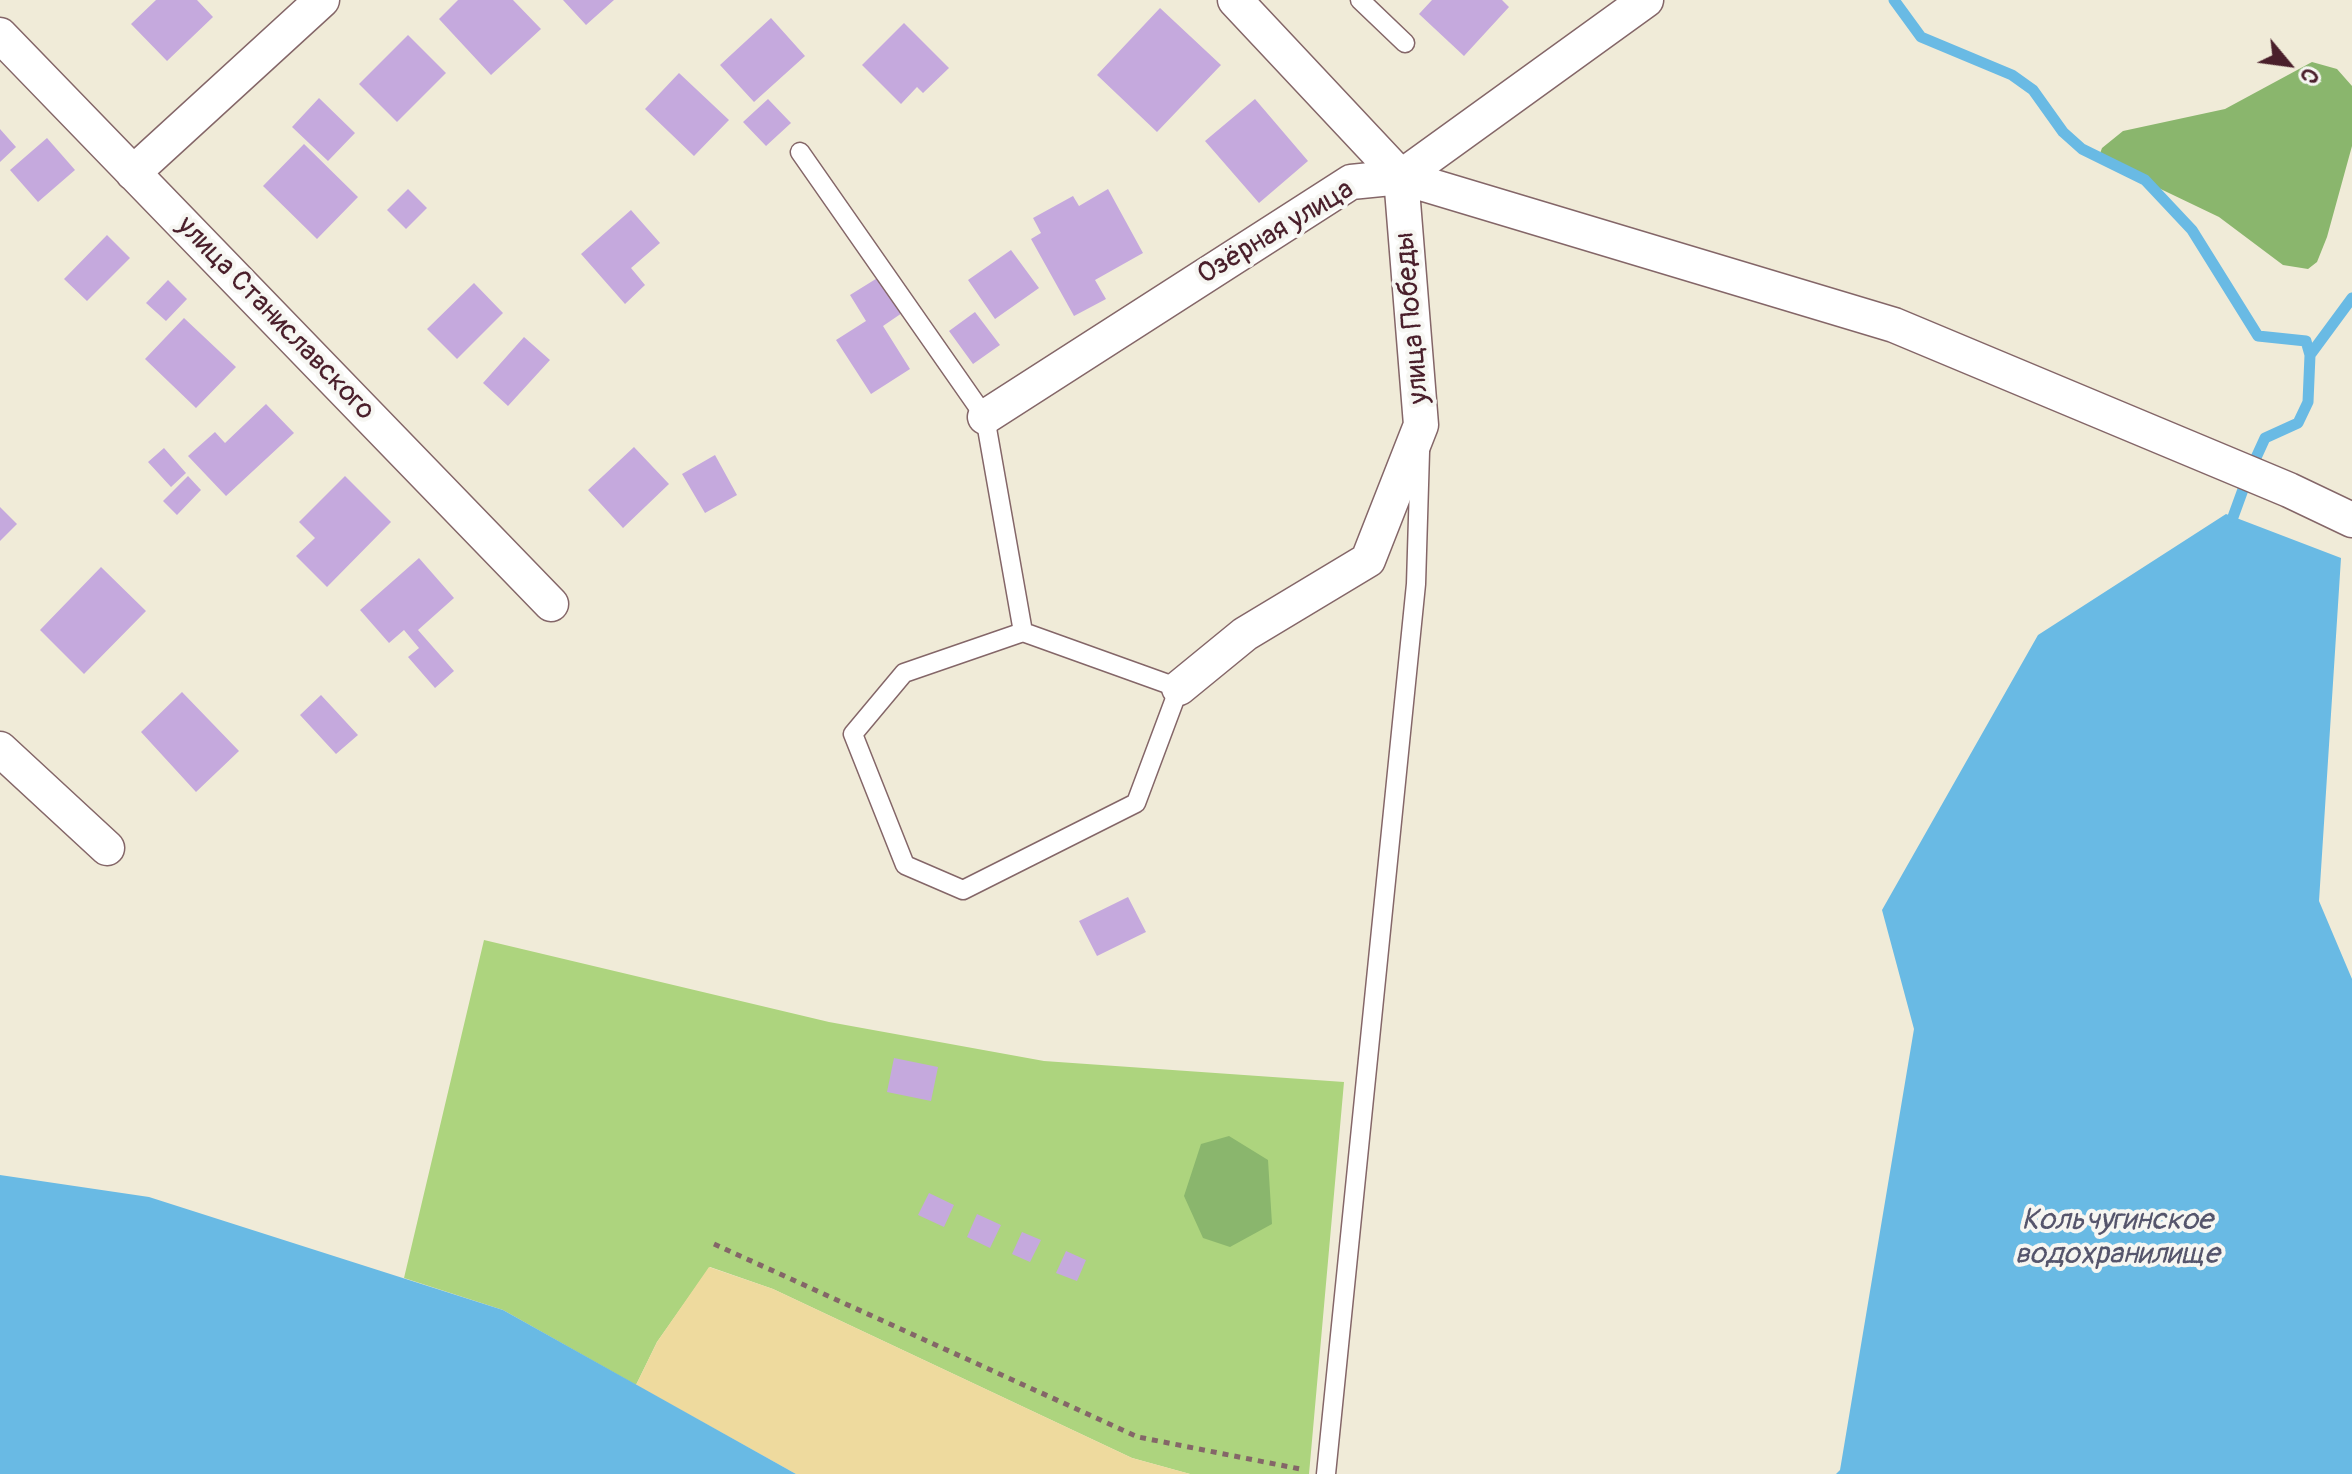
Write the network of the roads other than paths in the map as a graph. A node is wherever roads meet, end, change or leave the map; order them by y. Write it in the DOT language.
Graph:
graph roads {
  1 [pos="322,0"];
  2 [pos="1235,0"];
  3 [pos="1360,0"];
  4 [pos="1646,0"];
  5 [pos="0,35"];
  6 [pos="1405,43"];
  7 [pos="800,152"];
  8 [pos="133,173"];
  9 [pos="1401,177"];
  10 [pos="985,417"];
  11 [pos="1421,425"];
  12 [pos="2352,520"];
  13 [pos="551,604"];
  14 [pos="1023,632"];
  15 [pos="1179,688"];
  16 [pos="0,749"];
  17 [pos="107,848"];
  18 [pos="1318,1472"];
  1 -- 8 [label="street"];
  2 -- 9 [label="street"];
  3 -- 6 [label="lane"];
  4 -- 9 [label="street"];
  5 -- 8 [label="street, улица Станиславского"];
  7 -- 10 [label="lane"];
  8 -- 13 [label="street, улица Станиславского"];
  9 -- 10 [label="street, Озёрная улица"];
  9 -- 11 [label="street, улица Победы"];
  9 -- 12 [label="street"];
  10 -- 14 [label="lane"];
  11 -- 15 [label="street, улица Победы"];
  11 -- 18 [label="lane"];
  14 -- 15 [label="lane"];
  14 -- 15 [label="lane"];
  16 -- 17 [label="street"];
}
